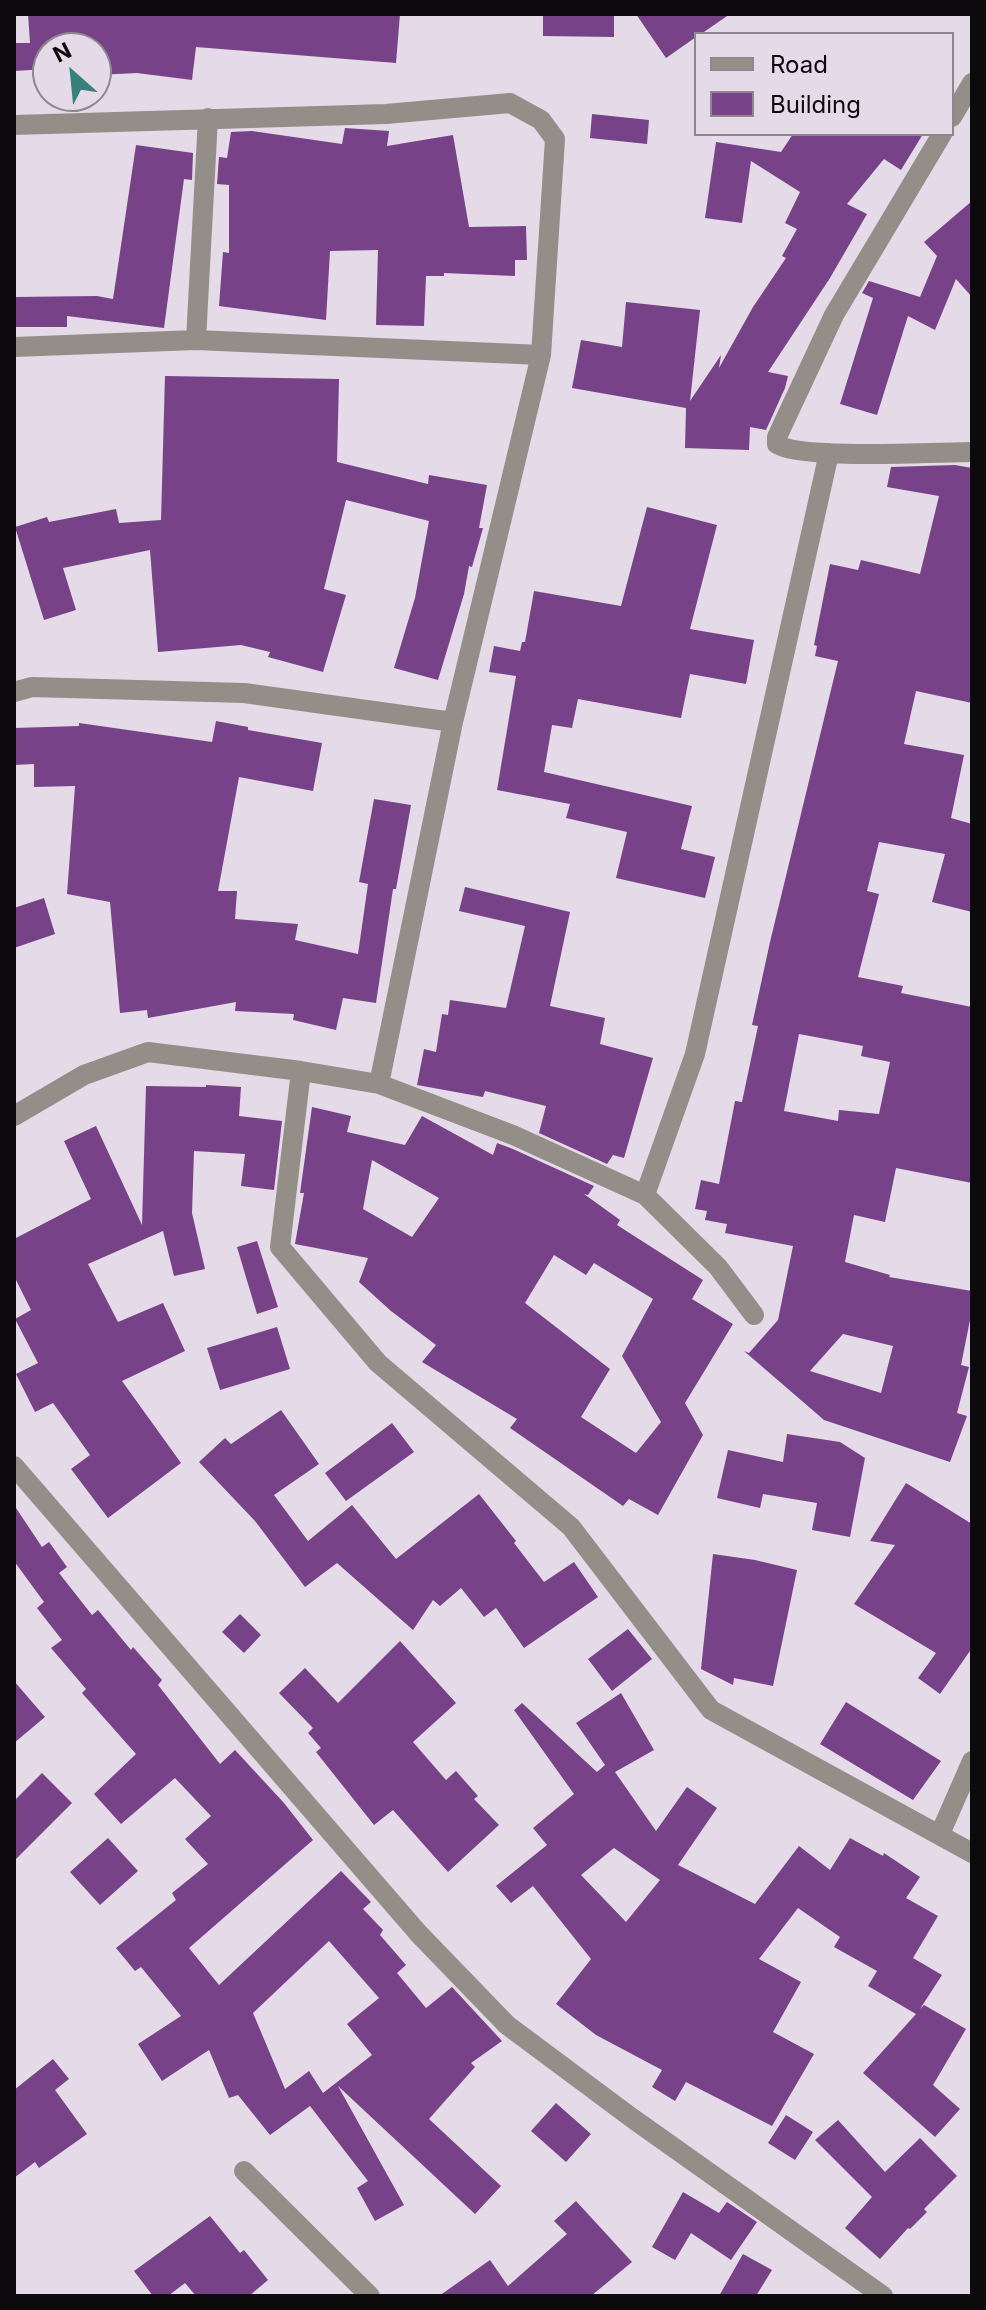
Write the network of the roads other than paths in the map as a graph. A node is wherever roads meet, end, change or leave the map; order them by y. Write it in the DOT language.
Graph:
graph roads {
  1 [pos="972,83"];
  2 [pos="954,114"];
  3 [pos="208,118"];
  4 [pos="14,125"];
  5 [pos="941,136"];
  6 [pos="196,340"];
  7 [pos="14,347"];
  8 [pos="541,355"];
  9 [pos="972,452"];
  10 [pos="829,453"];
  11 [pos="14,692"];
  12 [pos="453,722"];
  13 [pos="301,1071"];
  14 [pos="379,1084"];
  15 [pos="14,1116"];
  16 [pos="645,1195"];
  17 [pos="754,1315"];
  18 [pos="14,1466"];
  19 [pos="972,1761"];
  20 [pos="940,1834"];
  21 [pos="972,1853"];
  22 [pos="244,2171"];
  23 [pos="370,2296"];
  24 [pos="883,2296"];
  1 -- 2 [label="street"];
  3 -- 4 [label="street"];
  3 -- 6 [label="street"];
  3 -- 8 [label="street"];
  5 -- 10 [label="street"];
  6 -- 7 [label="street"];
  6 -- 8 [label="street"];
  8 -- 12 [label="street"];
  9 -- 10 [label="street"];
  10 -- 16 [label="street"];
  11 -- 12 [label="street"];
  12 -- 14 [label="street"];
  13 -- 14 [label="street"];
  13 -- 15 [label="street"];
  13 -- 20 [label="street"];
  14 -- 16 [label="street"];
  16 -- 17 [label="street"];
  18 -- 24 [label="street"];
  19 -- 20 [label="street"];
  20 -- 21 [label="street"];
  22 -- 23 [label="street"];
}
